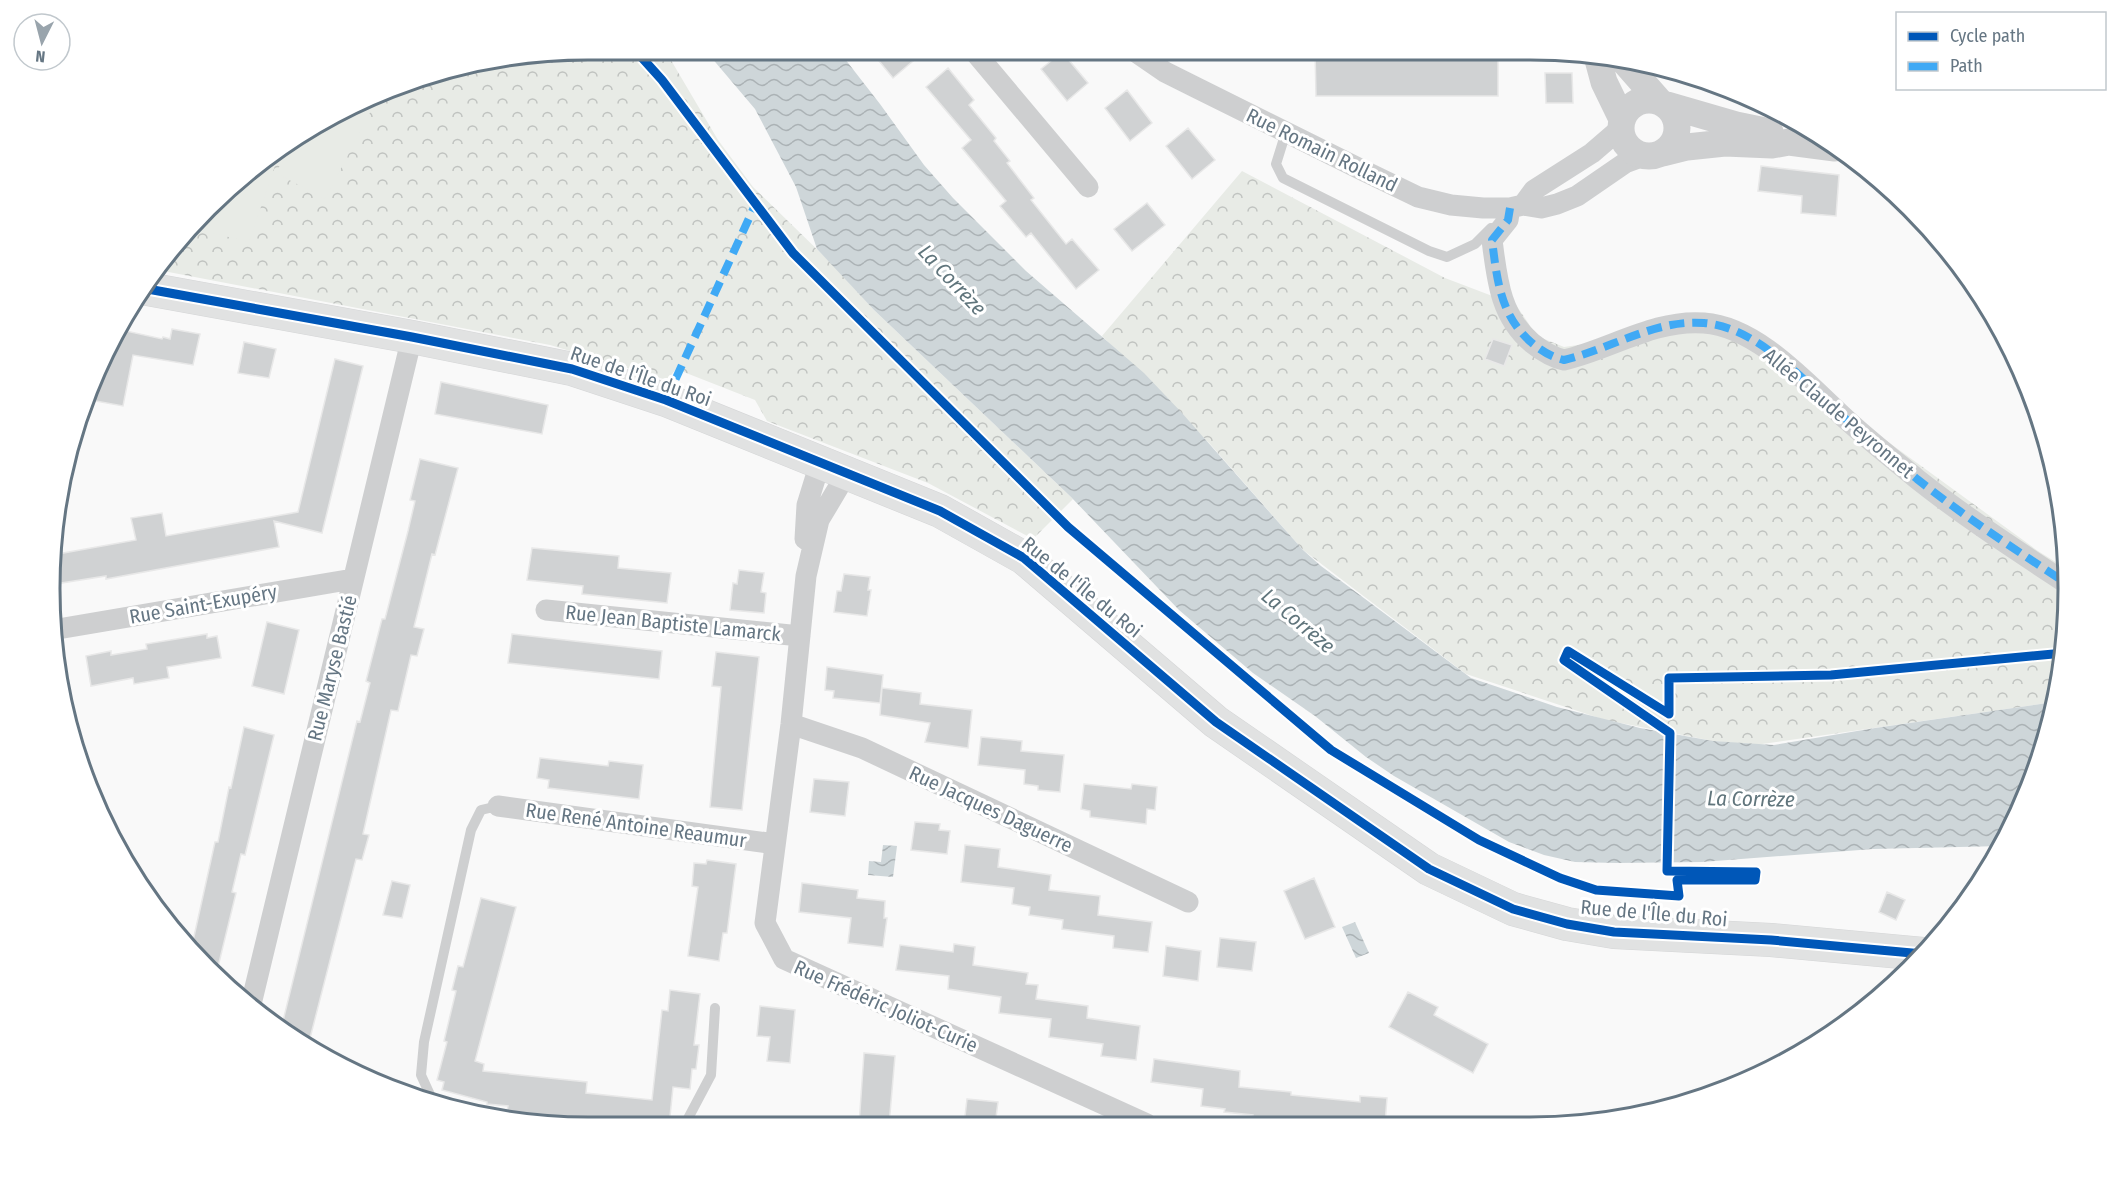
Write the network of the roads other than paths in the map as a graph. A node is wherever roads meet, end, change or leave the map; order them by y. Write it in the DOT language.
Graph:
graph roads {
  1 [pos="981,60"];
  2 [pos="1148,60"];
  3 [pos="1599,65"];
  4 [pos="1632,70"];
  5 [pos="1663,104"];
  6 [pos="1622,123"];
  7 [pos="1286,132"];
  8 [pos="1790,142"];
  9 [pos="1816,145"];
  10 [pos="1653,154"];
  11 [pos="1088,187"];
  12 [pos="1516,206"];
  13 [pos="153,290"];
  14 [pos="412,337"];
  15 [pos="833,468"];
  16 [pos="806,576"];
  17 [pos="2058,577"];
  18 [pos="353,579"];
  19 [pos="546,610"];
  20 [pos="62,628"];
  21 [pos="800,636"];
  22 [pos="790,724"];
  23 [pos="498,806"];
  24 [pos="775,844"];
  25 [pos="1188,902"];
  26 [pos="1749,939"];
  27 [pos="1912,953"];
  28 [pos="1867,960"];
  29 [pos="253,996"];
  30 [pos="715,1008"];
  31 [pos="429,1092"];
  32 [pos="689,1117"];
  33 [pos="1132,1117"];
  1 -- 11 [label="street"];
  2 -- 7 [label="street, Rue Romain Rolland"];
  3 -- 6 [label="street"];
  4 -- 5 [label="street"];
  5 -- 6 [label="street"];
  5 -- 8 [label="street"];
  5 -- 10 [label="street"];
  6 -- 10 [label="street"];
  6 -- 12 [label="street"];
  7 -- 12 [label="street, Rue Romain Rolland"];
  7 -- 12 [label="lane"];
  8 -- 9 [label="street"];
  8 -- 10 [label="street"];
  10 -- 12 [label="street, Rue Romain Rolland"];
  12 -- 17 [label="street, Allée Claude Peyronnet"];
  13 -- 14 [label="main road, Rue de l'Île du Roi"];
  14 -- 15 [label="main road, Rue de l'Île du Roi"];
  14 -- 18 [label="street, Rue Maryse Bastié"];
  15 -- 16 [label="street, Rue Frédéric Joliot-Curie"];
  15 -- 16 [label="street, Rue Frédéric Joliot-Curie"];
  15 -- 26 [label="main road, Rue de l'Île du Roi"];
  16 -- 21 [label="street, Rue Frédéric Joliot-Curie"];
  18 -- 20 [label="street, Rue Saint-Exupéry"];
  18 -- 29 [label="street, Rue Maryse Bastié"];
  19 -- 21 [label="street, Rue Jean Baptiste Lamarck"];
  21 -- 22 [label="street, Rue Frédéric Joliot-Curie"];
  22 -- 24 [label="street, Rue Frédéric Joliot-Curie"];
  22 -- 25 [label="street, Rue Jacques Daguerre"];
  23 -- 24 [label="street, Rue René Antoine Reaumur"];
  23 -- 31 [label="lane"];
  24 -- 33 [label="street, Rue Frédéric Joliot-Curie"];
  26 -- 27 [label="main road, Rue de l'Île du Roi"];
  26 -- 28 [label="lane"];
  30 -- 32 [label="lane"];
}
